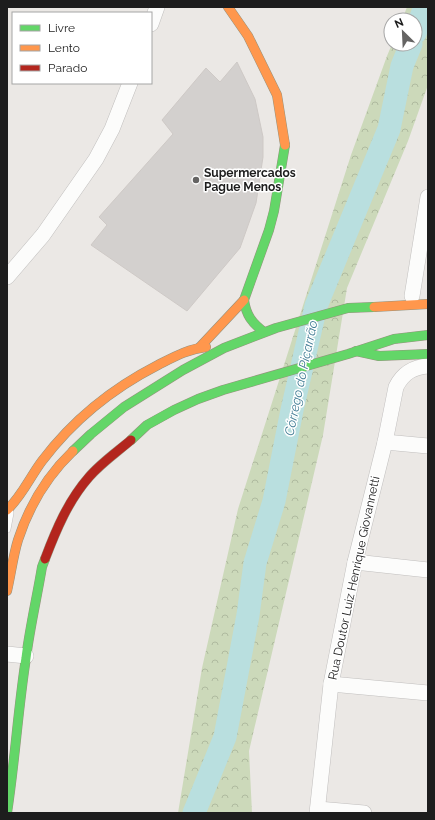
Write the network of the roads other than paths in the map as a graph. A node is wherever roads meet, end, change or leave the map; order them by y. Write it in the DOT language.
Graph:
graph roads {
  1 [pos="157,7"];
  2 [pos="228,7"];
  3 [pos="152,21"];
  4 [pos="130,84"];
  5 [pos="428,196"];
  6 [pos="7,277"];
  7 [pos="417,295"];
  8 [pos="244,300"];
  9 [pos="428,304"];
  10 [pos="390,305"];
  11 [pos="264,332"];
  12 [pos="428,335"];
  13 [pos="231,344"];
  14 [pos="199,348"];
  15 [pos="352,353"];
  16 [pos="428,354"];
  17 [pos="428,366"];
  18 [pos="385,442"];
  19 [pos="428,446"];
  20 [pos="9,508"];
  21 [pos="7,529"];
  22 [pos="355,562"];
  23 [pos="428,570"];
  24 [pos="7,591"];
  25 [pos="7,654"];
  26 [pos="26,656"];
  27 [pos="331,684"];
  28 [pos="428,693"];
  29 [pos="318,811"];
  30 [pos="7,813"];
  31 [pos="364,813"];
  1 -- 3 [label="street"];
  2 -- 8 [label="main road"];
  4 -- 6 [label="street"];
  5 -- 7 [label="street"];
  7 -- 10 [label="main road"];
  8 -- 11 [label="main road"];
  8 -- 14 [label="main road"];
  9 -- 10 [label="main road"];
  10 -- 11 [label="main road"];
  11 -- 13 [label="main road"];
  12 -- 15 [label="main road"];
  13 -- 14 [label="main road"];
  13 -- 24 [label="main road"];
  14 -- 20 [label="main road"];
  15 -- 16 [label="main road"];
  15 -- 26 [label="main road"];
  17 -- 18 [label="street, Rua Doutor Luiz Henrique Giovannetti"];
  18 -- 19 [label="street"];
  18 -- 22 [label="street, Rua Doutor Luiz Henrique Giovannetti"];
  20 -- 21 [label="lane"];
  22 -- 23 [label="street"];
  22 -- 27 [label="street, Rua Doutor Luiz Henrique Giovannetti"];
  25 -- 26 [label="street"];
  26 -- 30 [label="main road"];
  27 -- 28 [label="street"];
  27 -- 29 [label="street, Rua Doutor Luiz Henrique Giovannetti"];
  29 -- 31 [label="street"];
}
